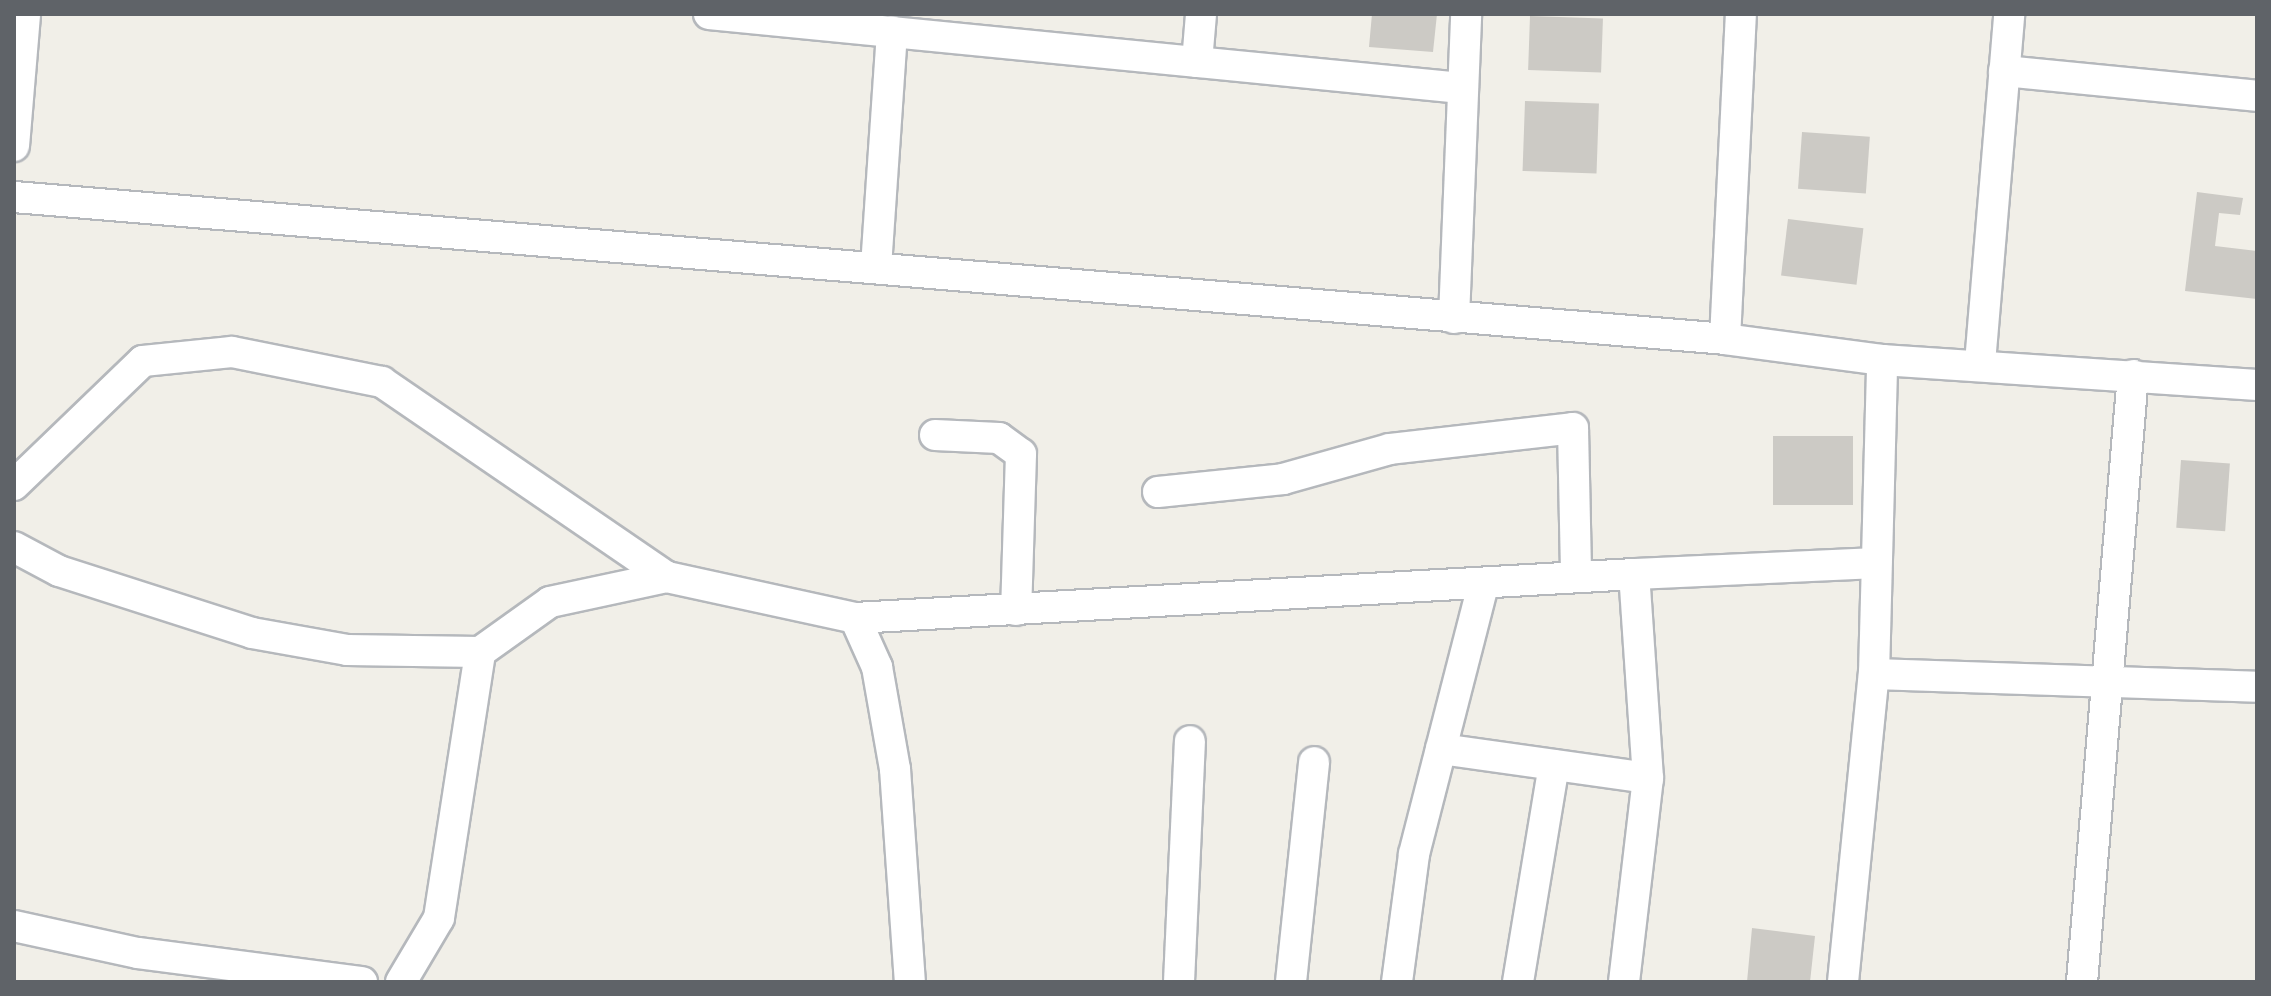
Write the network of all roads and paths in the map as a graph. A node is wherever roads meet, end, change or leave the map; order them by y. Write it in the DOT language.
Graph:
graph roads {
  1 [pos="25,14"];
  2 [pos="709,14"];
  3 [pos="1201,14"];
  4 [pos="1466,14"];
  5 [pos="1741,14"];
  6 [pos="2009,14"];
  7 [pos="892,32"];
  8 [pos="1197,62"];
  9 [pos="2004,71"];
  10 [pos="1461,88"];
  11 [pos="2257,96"];
  12 [pos="14,146"];
  13 [pos="14,197"];
  14 [pos="876,267"];
  15 [pos="1454,318"];
  16 [pos="1725,339"];
  17 [pos="1882,360"];
  18 [pos="1980,363"];
  19 [pos="2133,375"];
  20 [pos="2257,385"];
  21 [pos="935,435"];
  22 [pos="14,485"];
  23 [pos="1158,492"];
  24 [pos="14,547"];
  25 [pos="1873,563"];
  26 [pos="1634,574"];
  27 [pos="1576,576"];
  28 [pos="667,577"];
  29 [pos="1483,585"];
  30 [pos="1016,610"];
  31 [pos="855,618"];
  32 [pos="480,652"];
  33 [pos="1874,674"];
  34 [pos="2104,681"];
  35 [pos="2257,687"];
  36 [pos="1190,741"];
  37 [pos="1441,749"];
  38 [pos="1314,762"];
  39 [pos="1554,765"];
  40 [pos="1648,778"];
  41 [pos="14,926"];
  42 [pos="362,982"];
  43 [pos="401,982"];
  44 [pos="910,982"];
  45 [pos="1179,982"];
  46 [pos="1291,982"];
  47 [pos="1397,982"];
  48 [pos="1518,982"];
  49 [pos="1624,982"];
  50 [pos="1843,982"];
  51 [pos="2082,982"];
  1 -- 12 [label="street"];
  2 -- 7 [label="street"];
  3 -- 8 [label="street"];
  4 -- 10 [label="street"];
  5 -- 16 [label="street"];
  6 -- 9 [label="street"];
  7 -- 8 [label="street"];
  7 -- 14 [label="street"];
  8 -- 10 [label="street"];
  9 -- 11 [label="street"];
  9 -- 18 [label="street"];
  10 -- 15 [label="street"];
  13 -- 14 [label="street"];
  14 -- 15 [label="street"];
  15 -- 16 [label="street"];
  16 -- 17 [label="street"];
  17 -- 18 [label="street"];
  17 -- 25 [label="street"];
  18 -- 19 [label="street"];
  19 -- 20 [label="street"];
  19 -- 34 [label="street"];
  21 -- 30 [label="street"];
  22 -- 28 [label="street"];
  23 -- 27 [label="street"];
  24 -- 32 [label="street"];
  25 -- 26 [label="street"];
  25 -- 33 [label="street"];
  26 -- 27 [label="street"];
  26 -- 40 [label="street"];
  27 -- 29 [label="street"];
  28 -- 31 [label="street"];
  28 -- 32 [label="street"];
  29 -- 30 [label="street"];
  29 -- 37 [label="street"];
  30 -- 31 [label="street"];
  31 -- 44 [label="street"];
  32 -- 43 [label="street"];
  33 -- 34 [label="street"];
  33 -- 50 [label="street"];
  34 -- 35 [label="street"];
  34 -- 51 [label="street"];
  36 -- 45 [label="street"];
  37 -- 39 [label="street"];
  37 -- 47 [label="street"];
  38 -- 46 [label="street"];
  39 -- 40 [label="street"];
  39 -- 48 [label="street"];
  40 -- 49 [label="street"];
  41 -- 42 [label="street"];
}
